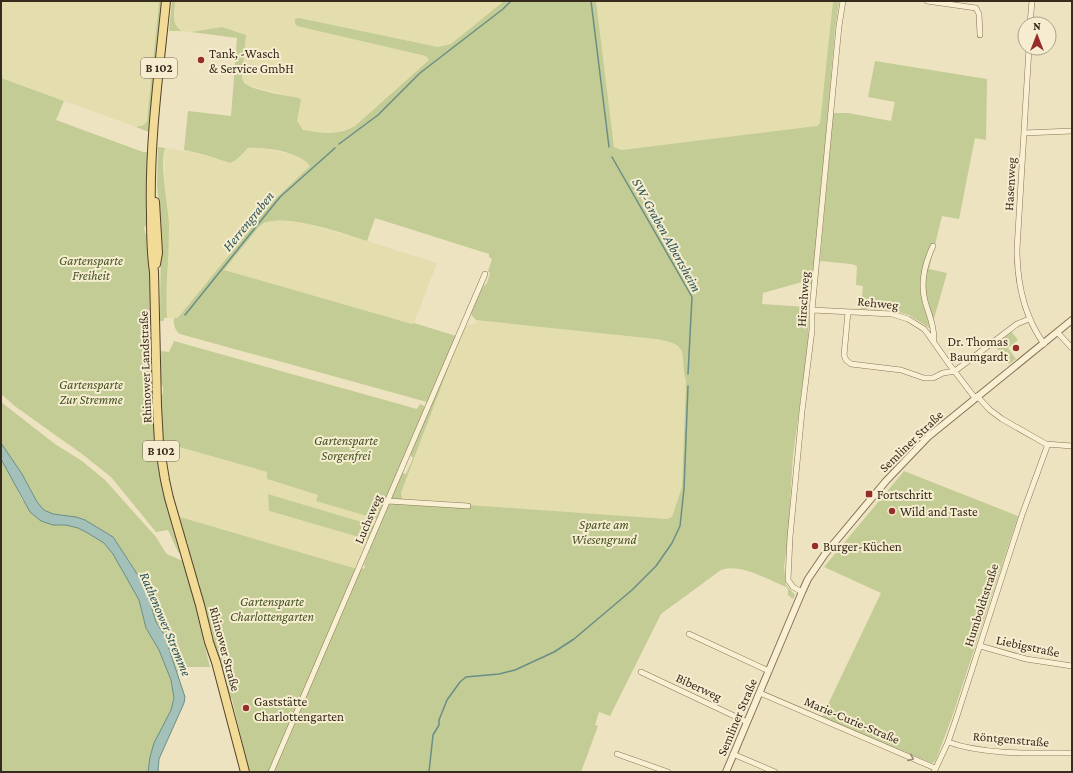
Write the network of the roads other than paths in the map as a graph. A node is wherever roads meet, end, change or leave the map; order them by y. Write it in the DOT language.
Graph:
graph roads {
  1 [pos="166,1"];
  2 [pos="843,1"];
  3 [pos="927,1"];
  4 [pos="1032,1"];
  5 [pos="935,2"];
  6 [pos="1031,16"];
  7 [pos="980,35"];
  8 [pos="1029,56"];
  9 [pos="1072,131"];
  10 [pos="1024,133"];
  11 [pos="933,246"];
  12 [pos="485,274"];
  13 [pos="812,310"];
  14 [pos="848,312"];
  15 [pos="1030,319"];
  16 [pos="1072,320"];
  17 [pos="1058,332"];
  18 [pos="934,340"];
  19 [pos="1044,344"];
  20 [pos="1072,348"];
  21 [pos="955,371"];
  22 [pos="976,397"];
  23 [pos="1048,444"];
  24 [pos="1072,446"];
  25 [pos="388,501"];
  26 [pos="468,506"];
  27 [pos="192,578"];
  28 [pos="802,592"];
  29 [pos="689,634"];
  30 [pos="980,646"];
  31 [pos="1072,666"];
  32 [pos="769,671"];
  33 [pos="641,672"];
  34 [pos="760,693"];
  35 [pos="747,722"];
  36 [pos="948,742"];
  37 [pos="1072,753"];
  38 [pos="617,754"];
  39 [pos="733,754"];
  40 [pos="934,770"];
  41 [pos="245,772"];
  42 [pos="271,772"];
  43 [pos="668,772"];
  44 [pos="726,772"];
  45 [pos="775,772"];
  1 -- 27 [label="main road, Rhinower Landstraße / B 102"];
  2 -- 13 [label="street, Hirschweg"];
  3 -- 5 [label="street"];
  4 -- 6 [label="street"];
  5 -- 7 [label="street"];
  8 -- 10 [label="street, Hasenweg"];
  9 -- 10 [label="street"];
  10 -- 15 [label="street, Hasenweg"];
  11 -- 18 [label="street"];
  12 -- 25 [label="street, Luchsweg"];
  13 -- 14 [label="street, Rehweg"];
  13 -- 28 [label="street, Hirschweg"];
  14 -- 18 [label="street, Rehweg"];
  14 -- 21 [label="street"];
  15 -- 19 [label="street, Hasenweg"];
  15 -- 21 [label="street"];
  16 -- 17 [label="street, Semliner Straße"];
  17 -- 19 [label="street, Semliner Straße"];
  17 -- 20 [label="street"];
  18 -- 21 [label="street, Rehweg"];
  19 -- 22 [label="street, Semliner Straße"];
  21 -- 22 [label="street, Rehweg"];
  22 -- 23 [label="street, Rehweg"];
  22 -- 28 [label="street, Semliner Straße"];
  23 -- 24 [label="street"];
  23 -- 30 [label="street, Humboldtstraße"];
  25 -- 26 [label="street"];
  25 -- 42 [label="street, Luchsweg"];
  27 -- 41 [label="main road, Rhinower Straße / B 102"];
  28 -- 32 [label="street, Semliner Straße"];
  29 -- 32 [label="street, Semliner Straße"];
  30 -- 31 [label="street, Liebigstraße"];
  30 -- 36 [label="street, Humboldtstraße"];
  32 -- 34 [label="street, Semliner Straße"];
  33 -- 35 [label="street, Biberweg"];
  34 -- 35 [label="street, Semliner Straße"];
  34 -- 40 [label="street, Marie-Curie-Straße, one-way"];
  35 -- 39 [label="street, Semliner Straße"];
  36 -- 37 [label="street, Röntgenstraße"];
  36 -- 40 [label="street, Humboldtstraße"];
  38 -- 43 [label="street"];
  39 -- 44 [label="street, Semliner Straße"];
  39 -- 45 [label="street"];
}
